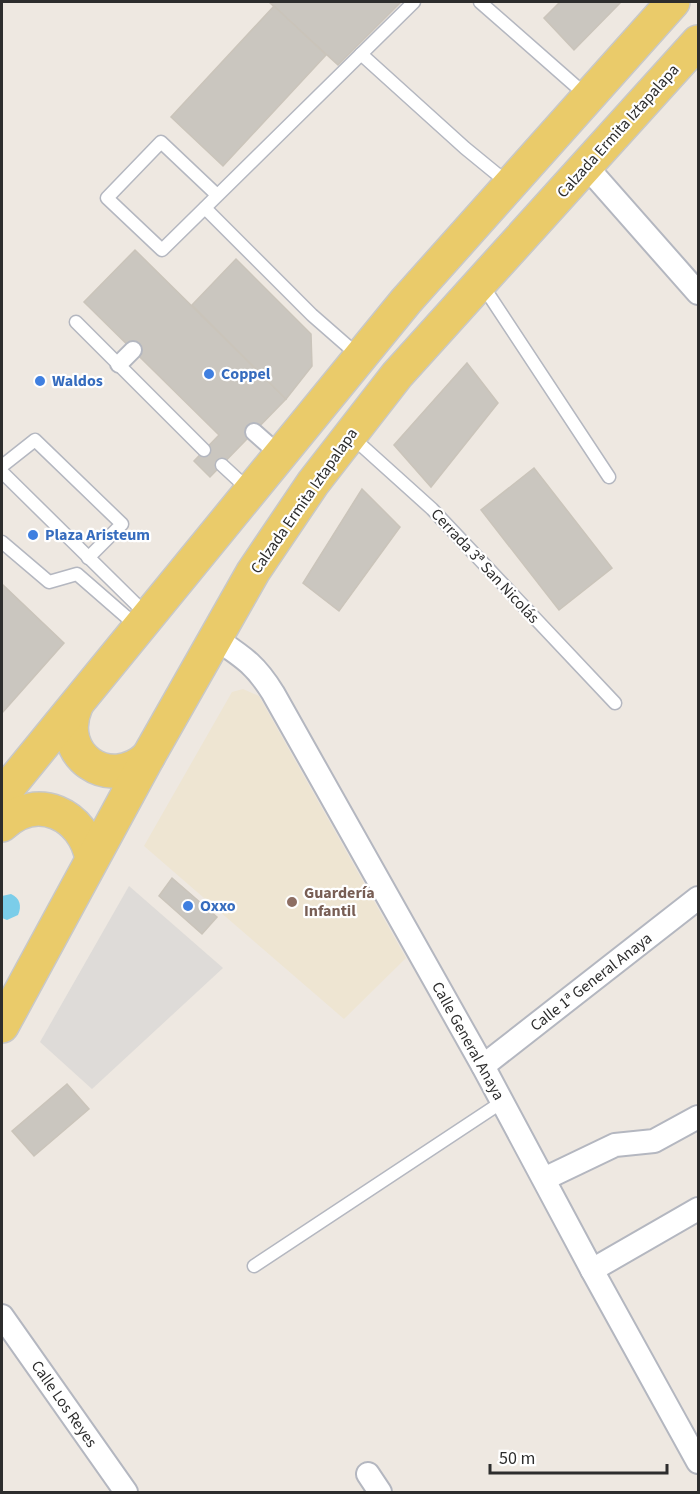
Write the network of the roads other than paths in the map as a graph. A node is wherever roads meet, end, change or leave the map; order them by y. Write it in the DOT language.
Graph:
graph roads {
  1 [pos="414,2"];
  2 [pos="480,2"];
  3 [pos="674,2"];
  4 [pos="699,42"];
  5 [pos="361,54"];
  6 [pos="588,97"];
  7 [pos="586,166"];
  8 [pos="510,184"];
  9 [pos="217,195"];
  10 [pos="205,208"];
  11 [pos="480,282"];
  12 [pos="699,292"];
  13 [pos="76,322"];
  14 [pos="133,350"];
  15 [pos="360,357"];
  16 [pos="119,364"];
  17 [pos="254,432"];
  18 [pos="350,435"];
  19 [pos="204,450"];
  20 [pos="280,455"];
  21 [pos="222,465"];
  22 [pos="2,466"];
  23 [pos="2,472"];
  24 [pos="609,477"];
  25 [pos="250,491"];
  26 [pos="2,542"];
  27 [pos="88,558"];
  28 [pos="143,622"];
  29 [pos="215,638"];
  30 [pos="615,703"];
  31 [pos="76,706"];
  32 [pos="148,757"];
  33 [pos="2,795"];
  34 [pos="2,825"];
  35 [pos="92,859"];
  36 [pos="699,898"];
  37 [pos="2,1026"];
  38 [pos="483,1066"];
  39 [pos="502,1102"];
  40 [pos="699,1117"];
  41 [pos="544,1179"];
  42 [pos="699,1209"];
  43 [pos="254,1266"];
  44 [pos="592,1270"];
  45 [pos="2,1317"];
  46 [pos="699,1462"];
  47 [pos="368,1473"];
  48 [pos="119,1490"];
  49 [pos="380,1492"];
  1 -- 5 [label="lane"];
  2 -- 6 [label="lane"];
  3 -- 6 [label="main road"];
  4 -- 7 [label="main road, Calzada Ermita Iztapalapa"];
  5 -- 8 [label="lane"];
  5 -- 9 [label="lane"];
  6 -- 8 [label="main road"];
  7 -- 11 [label="main road, Calzada Ermita Iztapalapa"];
  7 -- 12 [label="street"];
  8 -- 15 [label="main road"];
  9 -- 10 [label="lane"];
  9 -- 10 [label="lane"];
  10 -- 15 [label="lane"];
  11 -- 18 [label="main road, Calzada Ermita Iztapalapa"];
  11 -- 24 [label="lane"];
  13 -- 16 [label="lane"];
  14 -- 16 [label="street"];
  15 -- 20 [label="main road"];
  16 -- 19 [label="lane"];
  17 -- 20 [label="street"];
  18 -- 29 [label="main road, Calzada Ermita Iztapalapa"];
  18 -- 30 [label="lane, Cerrada 3ª San Nicolás"];
  20 -- 25 [label="main road"];
  21 -- 25 [label="lane"];
  22 -- 27 [label="lane"];
  23 -- 27 [label="lane"];
  25 -- 28 [label="main road"];
  26 -- 28 [label="lane"];
  27 -- 28 [label="lane"];
  28 -- 31 [label="main road"];
  29 -- 32 [label="main road, Calzada Ermita Iztapalapa"];
  29 -- 38 [label="street, Calle General Anaya"];
  31 -- 32 [label="main road"];
  31 -- 33 [label="main road"];
  32 -- 35 [label="main road, Calzada Ermita Iztapalapa"];
  34 -- 35 [label="main road"];
  35 -- 37 [label="main road, Calzada Ermita Iztapalapa"];
  36 -- 38 [label="street, Calle 1ª General Anaya"];
  38 -- 39 [label="street, Calle General Anaya"];
  39 -- 41 [label="street, Calle General Anaya"];
  39 -- 43 [label="lane"];
  40 -- 41 [label="street"];
  41 -- 44 [label="street, Calle General Anaya"];
  42 -- 44 [label="street"];
  44 -- 46 [label="street, Calle General Anaya"];
  45 -- 48 [label="street, Calle Los Reyes"];
  47 -- 49 [label="street"];
}
